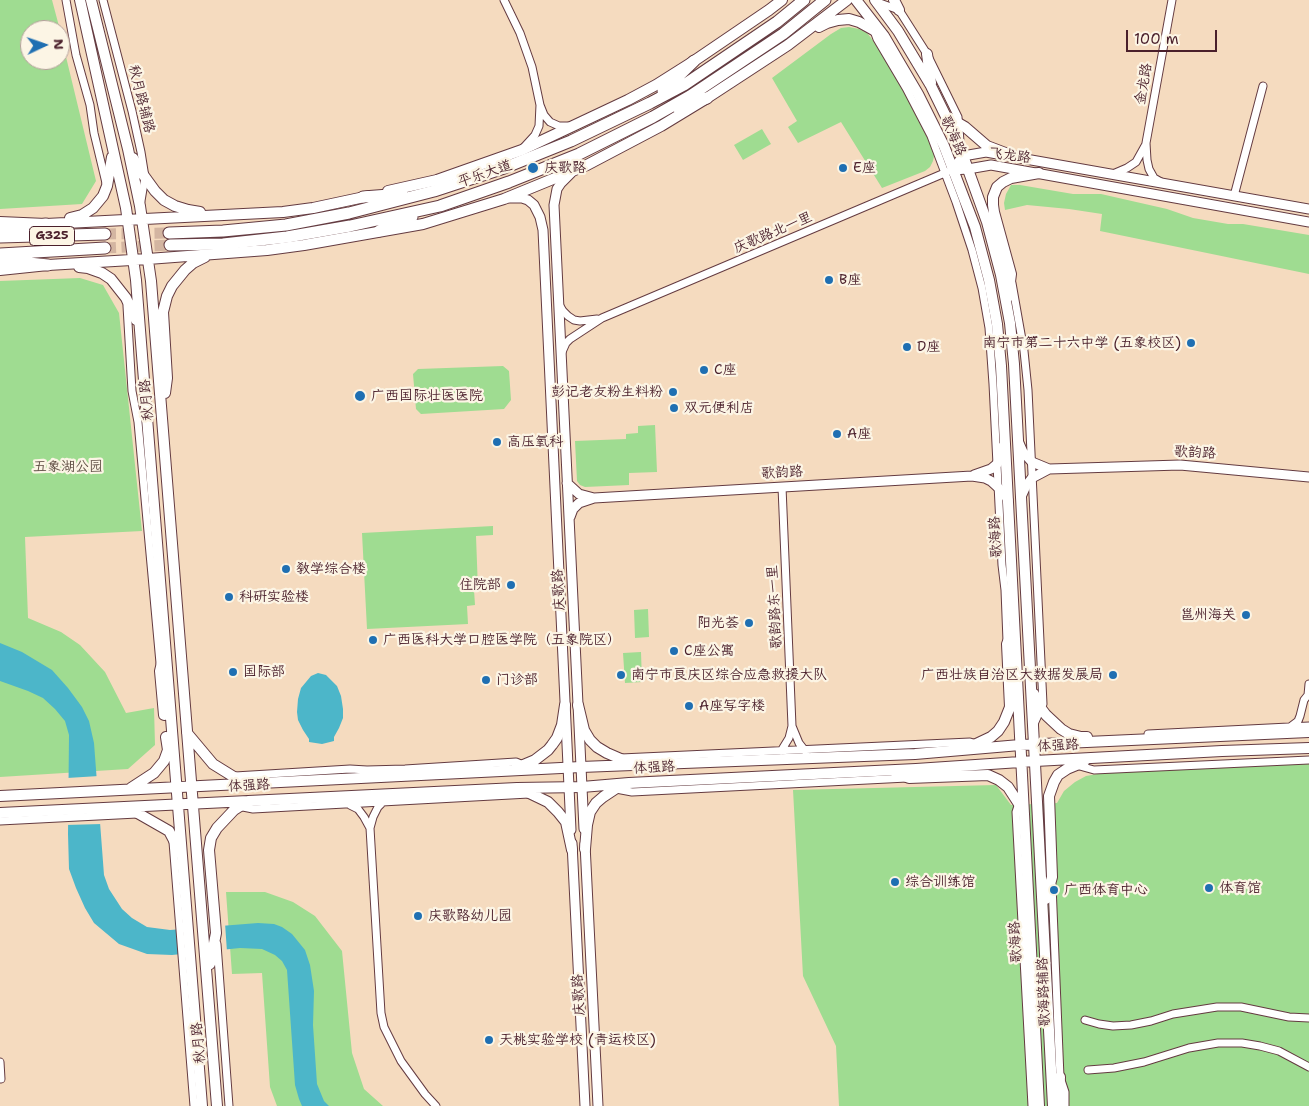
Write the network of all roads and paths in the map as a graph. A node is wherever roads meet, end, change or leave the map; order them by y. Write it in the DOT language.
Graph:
graph roads {
  1 [pos="66,0"];
  2 [pos="80,0"];
  3 [pos="91,0"];
  4 [pos="96,0"];
  5 [pos="103,0"];
  6 [pos="504,0"];
  7 [pos="776,0"];
  8 [pos="782,0"];
  9 [pos="804,0"];
  10 [pos="825,0"];
  11 [pos="846,0"];
  12 [pos="856,0"];
  13 [pos="894,0"];
  14 [pos="1172,0"];
  15 [pos="876,1"];
  16 [pos="769,10"];
  17 [pos="899,10"];
  18 [pos="868,16"];
  19 [pos="95,17"];
  20 [pos="874,30"];
  21 [pos="884,36"];
  22 [pos="788,45"];
  23 [pos="927,54"];
  24 [pos="694,62"];
  25 [pos="931,86"];
  26 [pos="1263,86"];
  27 [pos="707,98"];
  28 [pos="650,104"];
  29 [pos="540,105"];
  30 [pos="946,116"];
  31 [pos="653,117"];
  32 [pos="958,123"];
  33 [pos="576,124"];
  34 [pos="1146,143"];
  35 [pos="113,149"];
  36 [pos="128,149"];
  37 [pos="520,150"];
  38 [pos="962,152"];
  39 [pos="1016,157"];
  40 [pos="968,169"];
  41 [pos="574,170"];
  42 [pos="949,171"];
  43 [pos="1039,173"];
  44 [pos="1113,174"];
  45 [pos="145,177"];
  46 [pos="1161,183"];
  47 [pos="107,186"];
  48 [pos="434,191"];
  49 [pos="1234,196"];
  50 [pos="363,197"];
  51 [pos="504,199"];
  52 [pos="140,206"];
  53 [pos="440,206"];
  54 [pos="1309,209"];
  55 [pos="225,216"];
  56 [pos="142,218"];
  57 [pos="127,219"];
  58 [pos="0,222"];
  59 [pos="1309,222"];
  60 [pos="46,224"];
  61 [pos="555,229"];
  62 [pos="542,230"];
  63 [pos="0,231"];
  64 [pos="379,231"];
  65 [pos="169,233"];
  66 [pos="105,234"];
  67 [pos="0,237"];
  68 [pos="170,245"];
  69 [pos="105,248"];
  70 [pos="0,254"];
  71 [pos="209,255"];
  72 [pos="148,259"];
  73 [pos="0,260"];
  74 [pos="133,260"];
  75 [pos="48,265"];
  76 [pos="0,270"];
  77 [pos="1011,274"];
  78 [pos="126,298"];
  79 [pos="559,304"];
  80 [pos="1006,305"];
  81 [pos="602,318"];
  82 [pos="140,328"];
  83 [pos="561,356"];
  84 [pos="162,411"];
  85 [pos="1018,439"];
  86 [pos="1005,440"];
  87 [pos="1032,462"];
  88 [pos="997,464"];
  89 [pos="1049,469"];
  90 [pos="972,476"];
  91 [pos="1309,477"];
  92 [pos="1032,478"];
  93 [pos="567,483"];
  94 [pos="782,487"];
  95 [pos="998,488"];
  96 [pos="594,498"];
  97 [pos="1020,498"];
  98 [pos="1008,500"];
  99 [pos="569,522"];
  100 [pos="1014,626"];
  101 [pos="179,632"];
  102 [pos="165,633"];
  103 [pos="166,644"];
  104 [pos="1007,644"];
  105 [pos="563,666"];
  106 [pos="576,666"];
  107 [pos="160,671"];
  108 [pos="1031,681"];
  109 [pos="1309,684"];
  110 [pos="1308,698"];
  111 [pos="578,704"];
  112 [pos="565,705"];
  113 [pos="1041,708"];
  114 [pos="792,726"];
  115 [pos="1309,726"];
  116 [pos="1033,727"];
  117 [pos="1291,727"];
  118 [pos="1309,732"];
  119 [pos="187,733"];
  120 [pos="1148,734"];
  121 [pos="1280,734"];
  122 [pos="1168,738"];
  123 [pos="977,744"];
  124 [pos="1034,744"];
  125 [pos="1020,745"];
  126 [pos="992,747"];
  127 [pos="1309,748"];
  128 [pos="782,750"];
  129 [pos="804,750"];
  130 [pos="959,750"];
  131 [pos="616,758"];
  132 [pos="813,758"];
  133 [pos="1094,758"];
  134 [pos="774,760"];
  135 [pos="1056,760"];
  136 [pos="1309,760"];
  137 [pos="1035,761"];
  138 [pos="1021,762"];
  139 [pos="523,765"];
  140 [pos="636,765"];
  141 [pos="1075,765"];
  142 [pos="581,767"];
  143 [pos="568,768"];
  144 [pos="538,769"];
  145 [pos="892,770"];
  146 [pos="509,771"];
  147 [pos="232,776"];
  148 [pos="909,778"];
  149 [pos="250,783"];
  150 [pos="629,783"];
  151 [pos="191,786"];
  152 [pos="600,786"];
  153 [pos="177,787"];
  154 [pos="569,787"];
  155 [pos="582,787"];
  156 [pos="518,788"];
  157 [pos="615,789"];
  158 [pos="126,790"];
  159 [pos="1023,793"];
  160 [pos="531,794"];
  161 [pos="0,796"];
  162 [pos="383,802"];
  163 [pos="193,803"];
  164 [pos="244,803"];
  165 [pos="178,804"];
  166 [pos="350,804"];
  167 [pos="1019,804"];
  168 [pos="126,810"];
  169 [pos="1,820"];
  170 [pos="1024,824"];
  171 [pos="370,828"];
  172 [pos="173,837"];
  173 [pos="585,849"];
  174 [pos="572,850"];
  175 [pos="183,860"];
  176 [pos="1052,877"];
  177 [pos="181,892"];
  178 [pos="1043,907"];
  179 [pos="216,933"];
  180 [pos="207,977"];
  181 [pos="188,980"];
  182 [pos="1309,1018"];
  183 [pos="1085,1020"];
  184 [pos="0,1062"];
  185 [pos="1309,1067"];
  186 [pos="1088,1070"];
  187 [pos="1060,1078"];
  188 [pos="1,1079"];
  189 [pos="194,1106"];
  190 [pos="202,1106"];
  191 [pos="217,1106"];
  192 [pos="229,1106"];
  193 [pos="436,1106"];
  194 [pos="585,1106"];
  195 [pos="598,1106"];
  196 [pos="1032,1106"];
  197 [pos="1039,1106"];
  198 [pos="1054,1106"];
  199 [pos="1058,1106"];
  200 [pos="1066,1106"];
  1 -- 47 [label="street"];
  2 -- 35 [label="main road, 秋月路"];
  3 -- 19 [label="main road, 秋月路"];
  4 -- 19 [label="main road"];
  5 -- 45 [label="street, 秋月路辅路"];
  6 -- 29 [label="street"];
  7 -- 16 [label="main road"];
  8 -- 16 [label="main road"];
  9 -- 28 [label="highway, 平乐大道"];
  10 -- 31 [label="highway, 平乐大道"];
  11 -- 22 [label="main road"];
  12 -- 18 [label="main road, 歌海路"];
  13 -- 17 [label="main road"];
  14 -- 34 [label="street, 金龙路"];
  15 -- 17 [label="street"];
  15 -- 25 [label="main road, 歌海路"];
  16 -- 24 [label="main road"];
  17 -- 23 [label="street"];
  18 -- 20 [label="street"];
  18 -- 21 [label="main road, 歌海路"];
  19 -- 36 [label="main road, 秋月路"];
  20 -- 21 [label="main road"];
  20 -- 22 [label="main road"];
  20 -- 42 [label="street"];
  21 -- 42 [label="main road, 歌海路"];
  22 -- 27 [label="main road"];
  23 -- 25 [label="main road"];
  23 -- 32 [label="street"];
  24 -- 28 [label="highway"];
  24 -- 33 [label="main road"];
  25 -- 30 [label="main road, 歌海路"];
  26 -- 49 [label="street"];
  27 -- 31 [label="highway"];
  27 -- 41 [label="main road"];
  28 -- 48 [label="highway, 平乐大道"];
  29 -- 33 [label="street"];
  29 -- 37 [label="street"];
  30 -- 32 [label="main road"];
  30 -- 38 [label="main road, 歌海路"];
  31 -- 53 [label="highway, 平乐大道"];
  32 -- 38 [label="street"];
  32 -- 39 [label="main road"];
  33 -- 37 [label="main road"];
  34 -- 44 [label="street, 金龙路"];
  34 -- 46 [label="street, 金龙路"];
  35 -- 47 [label="main road"];
  35 -- 57 [label="main road, 秋月路"];
  36 -- 45 [label="main road"];
  36 -- 52 [label="main road, 秋月路"];
  37 -- 50 [label="main road"];
  38 -- 39 [label="street, 飞龙路"];
  38 -- 40 [label="main road, 歌海路"];
  38 -- 42 [label="street"];
  39 -- 44 [label="street, 飞龙路"];
  40 -- 42 [label="street, 飞龙路"];
  40 -- 43 [label="street, 飞龙路"];
  40 -- 80 [label="main road, 歌海路"];
  41 -- 51 [label="main road"];
  41 -- 61 [label="street, 庆歌路"];
  42 -- 81 [label="street, 庆歌路北一里"];
  42 -- 86 [label="main road, 歌海路"];
  42 -- 88 [label="street"];
  43 -- 59 [label="street, 飞龙路"];
  43 -- 77 [label="main road"];
  44 -- 46 [label="street, 飞龙路"];
  45 -- 52 [label="street, 秋月路辅路"];
  45 -- 55 [label="main road"];
  46 -- 49 [label="street, 飞龙路"];
  47 -- 60 [label="main road"];
  48 -- 50 [label="highway"];
  48 -- 65 [label="highway, 平乐大道"];
  49 -- 54 [label="street, 飞龙路"];
  50 -- 55 [label="main road"];
  51 -- 62 [label="street, 庆歌路"];
  51 -- 64 [label="main road"];
  52 -- 56 [label="main road, 秋月路"];
  53 -- 64 [label="highway"];
  53 -- 68 [label="highway, 平乐大道"];
  55 -- 56 [label="main road"];
  56 -- 57 [label="main road"];
  56 -- 72 [label="main road, 秋月路"];
  57 -- 60 [label="main road"];
  57 -- 74 [label="main road, 秋月路"];
  58 -- 60 [label="main road"];
  60 -- 63 [label="highway"];
  61 -- 62 [label="street"];
  61 -- 79 [label="street, 庆歌路"];
  62 -- 105 [label="street, 庆歌路"];
  64 -- 71 [label="main road"];
  66 -- 67 [label="highway, G325"];
  69 -- 70 [label="highway"];
  71 -- 72 [label="main road"];
  71 -- 84 [label="main road"];
  72 -- 74 [label="main road"];
  72 -- 84 [label="main road, 秋月路"];
  73 -- 75 [label="highway"];
  74 -- 75 [label="main road"];
  74 -- 82 [label="main road, 秋月路"];
  75 -- 76 [label="main road"];
  75 -- 78 [label="main road"];
  77 -- 80 [label="main road"];
  77 -- 87 [label="street"];
  78 -- 82 [label="main road"];
  78 -- 107 [label="street"];
  79 -- 81 [label="street, 庆歌路北一里"];
  79 -- 83 [label="street, 庆歌路"];
  80 -- 85 [label="main road, 歌海路"];
  81 -- 83 [label="street, 庆歌路北一里"];
  82 -- 102 [label="main road, 秋月路"];
  83 -- 93 [label="street, 庆歌路"];
  84 -- 101 [label="main road, 秋月路"];
  85 -- 87 [label="street"];
  85 -- 97 [label="main road, 歌海路"];
  86 -- 88 [label="street"];
  86 -- 98 [label="main road, 歌海路"];
  87 -- 89 [label="street"];
  87 -- 92 [label="street"];
  88 -- 90 [label="street, 歌韵路"];
  88 -- 95 [label="street"];
  89 -- 91 [label="street, 歌韵路"];
  89 -- 92 [label="street"];
  90 -- 94 [label="street, 歌韵路"];
  90 -- 95 [label="street, 歌韵路"];
  92 -- 97 [label="street"];
  92 -- 113 [label="street"];
  93 -- 96 [label="street, 歌韵路"];
  93 -- 99 [label="street, 庆歌路"];
  94 -- 96 [label="street, 歌韵路"];
  94 -- 114 [label="street, 歌韵路东一里"];
  95 -- 98 [label="street, 歌韵路"];
  95 -- 104 [label="street"];
  96 -- 99 [label="street, 歌韵路"];
  97 -- 108 [label="main road, 歌海路"];
  98 -- 100 [label="main road, 歌海路"];
  99 -- 106 [label="street, 庆歌路"];
  100 -- 104 [label="main road"];
  100 -- 125 [label="main road, 歌海路"];
  101 -- 102 [label="main road"];
  101 -- 119 [label="main road, 秋月路"];
  102 -- 103 [label="main road, 秋月路"];
  103 -- 107 [label="main road"];
  103 -- 153 [label="main road, 秋月路"];
  104 -- 123 [label="main road"];
  105 -- 106 [label="street"];
  105 -- 112 [label="street, 庆歌路"];
  106 -- 111 [label="street, 庆歌路"];
  107 -- 158 [label="main road"];
  108 -- 113 [label="main road"];
  108 -- 116 [label="main road, 歌海路"];
  109 -- 110 [label="street"];
  110 -- 117 [label="street"];
  111 -- 131 [label="main road"];
  111 -- 142 [label="street, 庆歌路"];
  112 -- 139 [label="main road"];
  112 -- 143 [label="street, 庆歌路"];
  113 -- 116 [label="street"];
  113 -- 120 [label="main road"];
  114 -- 128 [label="street, 歌韵路东一里"];
  114 -- 129 [label="street, 歌韵路东一里"];
  115 -- 117 [label="street"];
  116 -- 124 [label="main road, 歌海路"];
  117 -- 120 [label="street"];
  117 -- 121 [label="street"];
  118 -- 121 [label="main road, 体强路"];
  119 -- 147 [label="main road"];
  119 -- 151 [label="main road, 秋月路"];
  120 -- 122 [label="main road"];
  121 -- 122 [label="main road, 体强路"];
  122 -- 124 [label="main road, 体强路"];
  123 -- 126 [label="street"];
  123 -- 129 [label="street"];
  123 -- 130 [label="main road"];
  124 -- 125 [label="main road, 体强路"];
  124 -- 137 [label="main road, 歌海路"];
  125 -- 126 [label="main road, 体强路"];
  125 -- 138 [label="main road, 歌海路"];
  126 -- 130 [label="main road, 体强路"];
  127 -- 133 [label="main road, 体强路"];
  128 -- 129 [label="street"];
  128 -- 131 [label="street"];
  128 -- 134 [label="street, 歌韵路东一里"];
  129 -- 132 [label="street, 歌韵路东一里"];
  130 -- 132 [label="main road, 体强路"];
  131 -- 140 [label="main road"];
  132 -- 134 [label="main road, 体强路"];
  133 -- 135 [label="main road, 体强路"];
  133 -- 141 [label="main road"];
  134 -- 140 [label="main road, 体强路"];
  135 -- 137 [label="main road, 体强路"];
  135 -- 141 [label="street"];
  136 -- 141 [label="street"];
  137 -- 138 [label="main road, 体强路"];
  137 -- 178 [label="main road, 歌海路"];
  138 -- 145 [label="main road, 体强路"];
  138 -- 159 [label="main road, 歌海路"];
  139 -- 144 [label="street"];
  139 -- 146 [label="main road"];
  139 -- 147 [label="street"];
  140 -- 142 [label="main road, 体强路"];
  141 -- 176 [label="main road"];
  142 -- 143 [label="main road, 体强路"];
  142 -- 155 [label="street, 庆歌路"];
  143 -- 144 [label="main road, 体强路"];
  143 -- 154 [label="street, 庆歌路"];
  144 -- 146 [label="main road, 体强路"];
  145 -- 148 [label="main road"];
  145 -- 150 [label="main road, 体强路"];
  146 -- 149 [label="main road, 体强路"];
  147 -- 149 [label="main road"];
  148 -- 157 [label="street"];
  148 -- 167 [label="main road"];
  149 -- 151 [label="main road, 体强路"];
  150 -- 152 [label="main road, 体强路"];
  150 -- 157 [label="main road"];
  151 -- 153 [label="main road, 体强路"];
  151 -- 163 [label="main road, 秋月路"];
  152 -- 155 [label="main road, 体强路"];
  152 -- 157 [label="street"];
  153 -- 158 [label="main road, 体强路"];
  153 -- 165 [label="main road, 秋月路"];
  154 -- 155 [label="main road, 体强路"];
  154 -- 156 [label="main road, 体强路"];
  154 -- 174 [label="street, 庆歌路"];
  155 -- 173 [label="street, 庆歌路"];
  156 -- 160 [label="main road"];
  156 -- 164 [label="main road, 体强路"];
  157 -- 173 [label="main road"];
  158 -- 161 [label="main road, 体强路"];
  159 -- 167 [label="street"];
  159 -- 170 [label="main road, 歌海路"];
  160 -- 162 [label="street"];
  160 -- 174 [label="main road"];
  162 -- 166 [label="street"];
  162 -- 171 [label="street"];
  163 -- 164 [label="main road, 体强路"];
  163 -- 165 [label="main road, 体强路"];
  163 -- 180 [label="main road, 秋月路"];
  164 -- 166 [label="street"];
  164 -- 179 [label="main road"];
  165 -- 168 [label="main road, 体强路"];
  165 -- 175 [label="main road, 秋月路"];
  166 -- 171 [label="street"];
  167 -- 170 [label="main road"];
  167 -- 196 [label="street"];
  168 -- 169 [label="street"];
  168 -- 169 [label="main road, 体强路"];
  168 -- 172 [label="main road"];
  170 -- 197 [label="main road, 歌海路"];
  171 -- 193 [label="street"];
  172 -- 175 [label="main road"];
  172 -- 177 [label="street"];
  173 -- 195 [label="street, 庆歌路"];
  174 -- 194 [label="street, 庆歌路"];
  175 -- 177 [label="main road, 秋月路"];
  176 -- 178 [label="main road"];
  176 -- 187 [label="street, 歌海路辅路"];
  177 -- 181 [label="main road, 秋月路"];
  178 -- 198 [label="main road, 歌海路"];
  179 -- 180 [label="main road"];
  179 -- 192 [label="street"];
  180 -- 191 [label="main road, 秋月路"];
  181 -- 189 [label="street"];
  181 -- 190 [label="main road, 秋月路"];
  182 -- 183 [label="street"];
  184 -- 188 [label="street"];
  185 -- 186 [label="street"];
  187 -- 199 [label="main road"];
  187 -- 200 [label="street, 歌海路辅路"];
}
